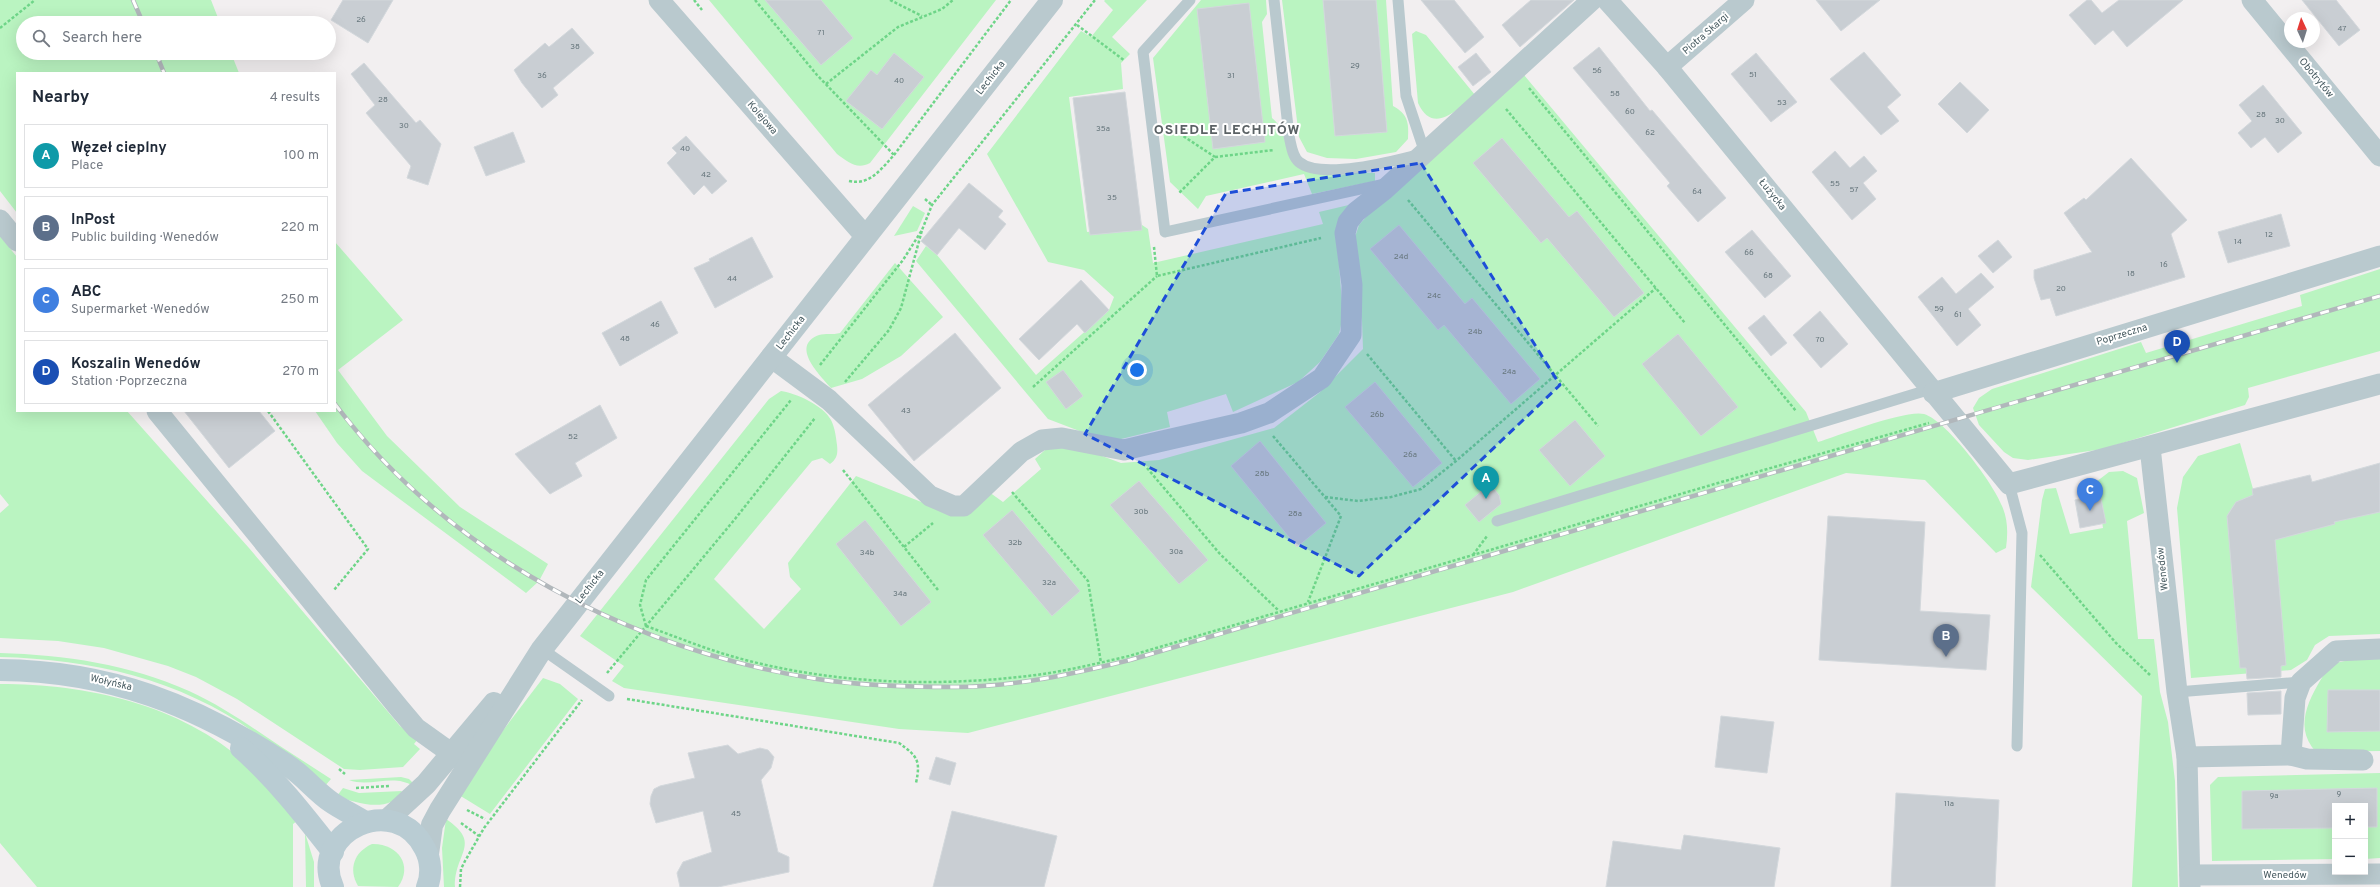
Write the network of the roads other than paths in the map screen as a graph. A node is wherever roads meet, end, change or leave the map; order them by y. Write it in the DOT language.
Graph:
graph roads {
  1 [pos="659,0"];
  2 [pos="1052,0"];
  3 [pos="1190,0"];
  4 [pos="1274,0"];
  5 [pos="1398,0"];
  6 [pos="1592,0"];
  7 [pos="1607,0"];
  8 [pos="1744,0"];
  9 [pos="2252,0"];
  10 [pos="1667,67"];
  11 [pos="1425,153"];
  12 [pos="2380,156"];
  13 [pos="1393,182"];
  14 [pos="0,220"];
  15 [pos="865,236"];
  16 [pos="16,240"];
  17 [pos="2380,256"];
  18 [pos="771,358"];
  19 [pos="2380,384"];
  20 [pos="1932,391"];
  21 [pos="159,412"];
  22 [pos="2150,447"];
  23 [pos="2009,484"];
  24 [pos="1498,521"];
  25 [pos="2380,649"];
  26 [pos="536,657"];
  27 [pos="0,670"];
  28 [pos="2301,682"];
  29 [pos="2177,692"];
  30 [pos="609,696"];
  31 [pos="215,724"];
  32 [pos="2017,746"];
  33 [pos="2291,755"];
  34 [pos="2188,757"];
  35 [pos="459,759"];
  36 [pos="2363,760"];
  37 [pos="387,820"];
  38 [pos="365,822"];
  39 [pos="333,852"];
  40 [pos="428,854"];
  41 [pos="2380,874"];
  42 [pos="2190,881"];
  43 [pos="332,886"];
  44 [pos="428,886"];
  1 -- 15 [label="street, Kolejowa"];
  2 -- 15 [label="street, Lechicka"];
  3 -- 13 [label="lane"];
  4 -- 11 [label="lane"];
  5 -- 11 [label="lane"];
  6 -- 11 [label="street"];
  7 -- 10 [label="street, Łużycka"];
  8 -- 10 [label="street, Piotra Skargi"];
  9 -- 12 [label="street, Obotrytów"];
  10 -- 20 [label="street, Łużycka"];
  11 -- 13 [label="street"];
  13 -- 18 [label="street"];
  14 -- 16 [label="street"];
  15 -- 18 [label="street, Lechicka"];
  17 -- 20 [label="street, Poprzeczna"];
  18 -- 26 [label="street, Lechicka"];
  19 -- 22 [label="street"];
  20 -- 23 [label="street, Łużycka"];
  20 -- 24 [label="lane"];
  21 -- 35 [label="street"];
  22 -- 23 [label="street"];
  22 -- 29 [label="street, Wenedów"];
  23 -- 32 [label="lane"];
  25 -- 28 [label="street"];
  26 -- 30 [label="lane"];
  26 -- 35 [label="street, Lechicka"];
  27 -- 31 [label="main road, Wołyńska"];
  28 -- 29 [label="lane"];
  28 -- 33 [label="street"];
  29 -- 34 [label="street, Wenedów"];
  31 -- 38 [label="main road, Wołyńska"];
  31 -- 39 [label="main road, Wołyńska"];
  33 -- 34 [label="street"];
  33 -- 36 [label="street"];
  34 -- 42 [label="street, Wenedów"];
  35 -- 37 [label="street, Lechicka"];
  35 -- 40 [label="street, Lechicka"];
  37 -- 38 [label="main road"];
  37 -- 40 [label="main road"];
  38 -- 39 [label="main road"];
  39 -- 43 [label="main road"];
  40 -- 44 [label="main road"];
  41 -- 42 [label="street, Wenedów"];
}
